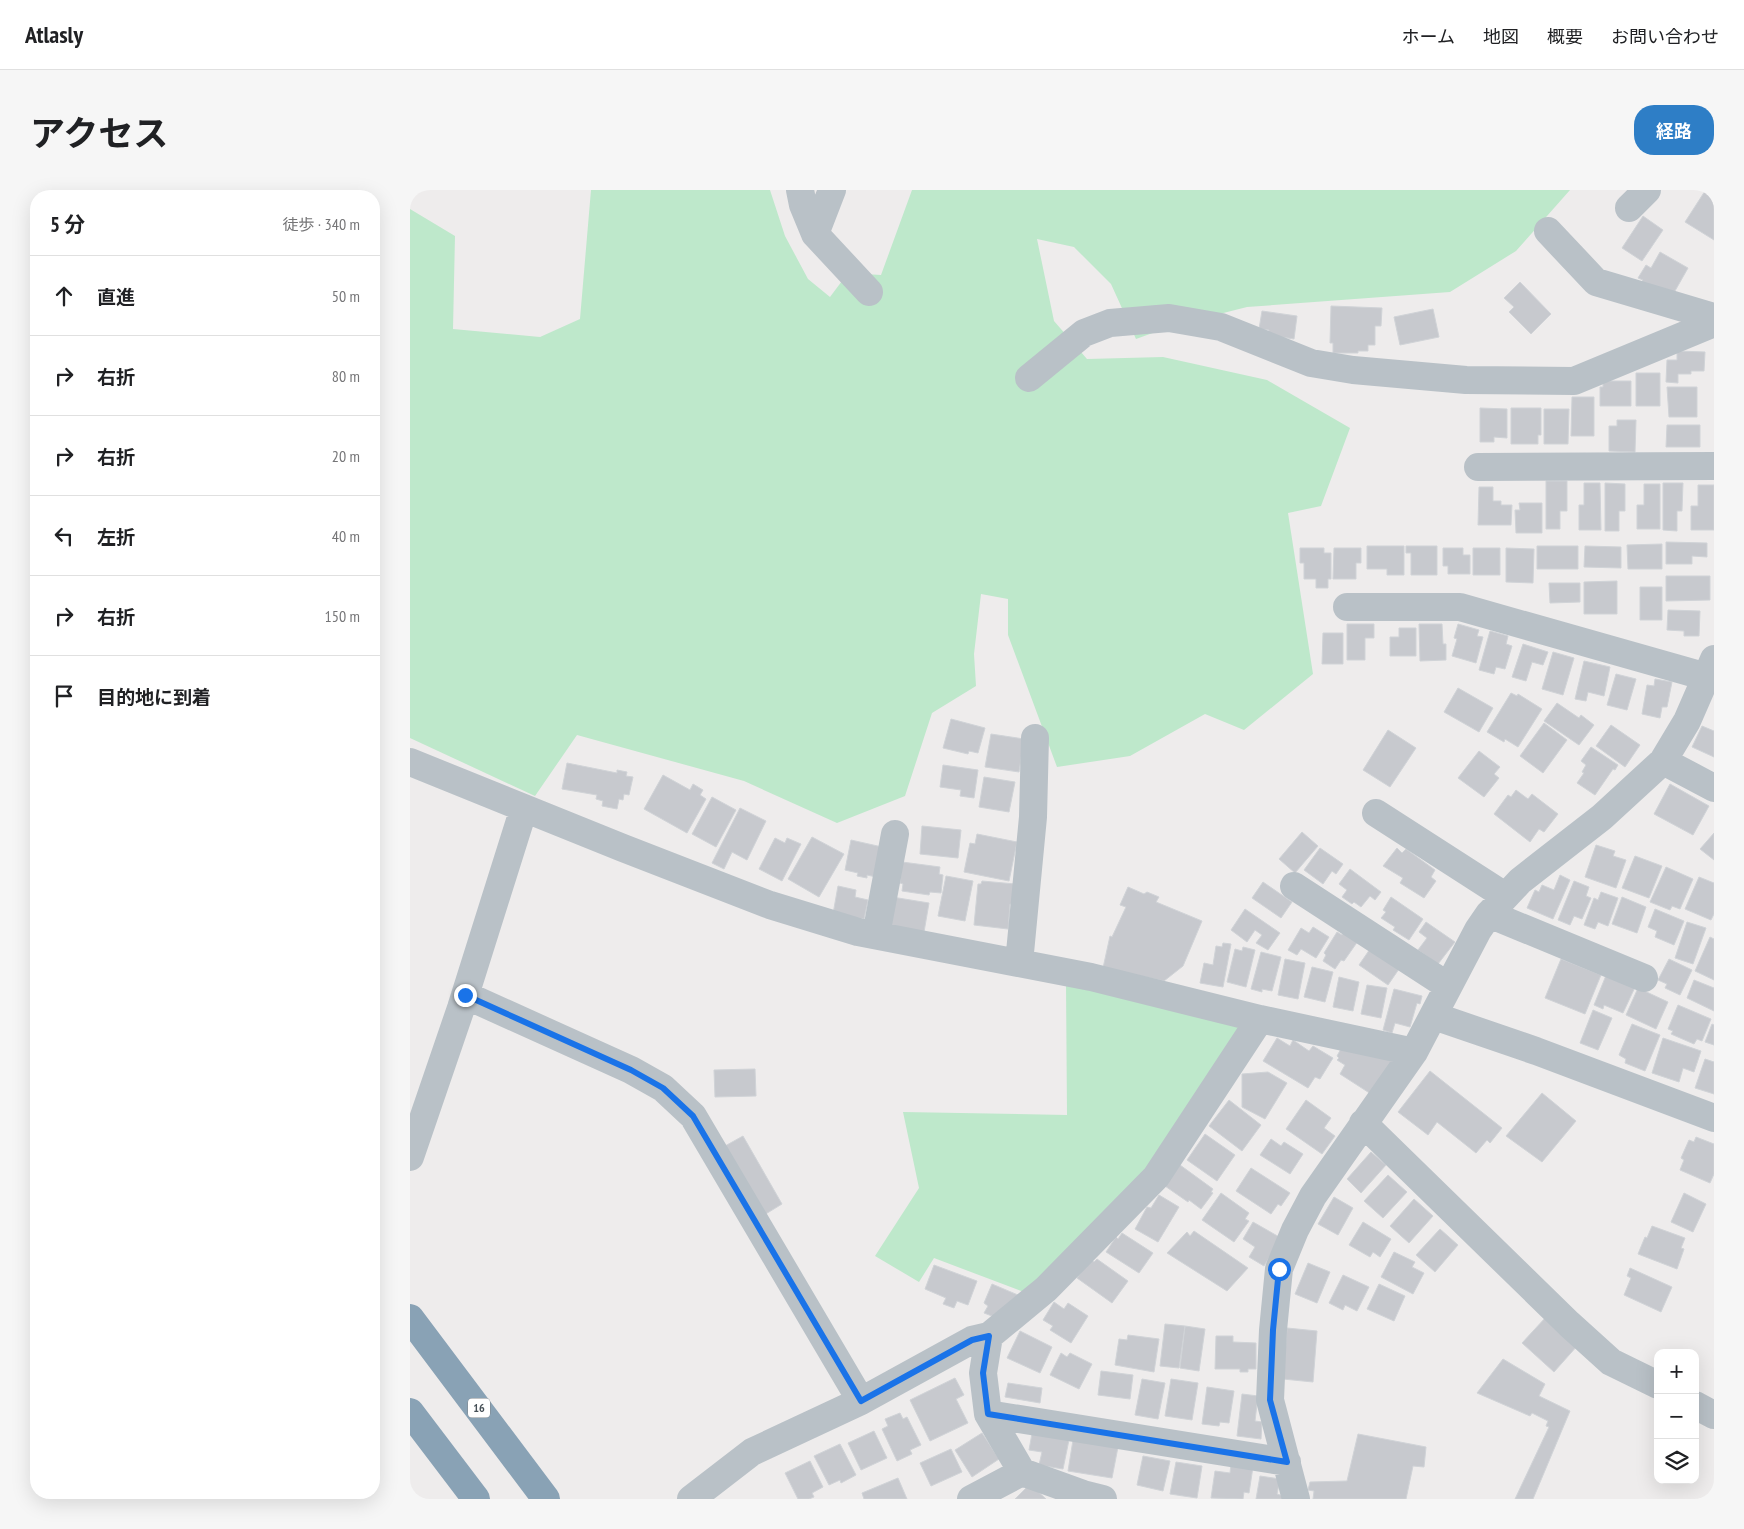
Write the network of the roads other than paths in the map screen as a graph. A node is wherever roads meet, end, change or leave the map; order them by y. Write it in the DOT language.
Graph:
graph roads {
  1 [pos="800,190"];
  2 [pos="832,190"];
  3 [pos="1548,231"];
  4 [pos="815,234"];
  5 [pos="869,292"];
  6 [pos="1714,317"];
  7 [pos="1714,323"];
  8 [pos="1029,378"];
  9 [pos="1714,466"];
  10 [pos="1478,467"];
  11 [pos="1347,608"];
  12 [pos="1711,668"];
  13 [pos="1034,738"];
  14 [pos="1663,761"];
  15 [pos="410,762"];
  16 [pos="1714,788"];
  17 [pos="524,808"];
  18 [pos="1376,813"];
  19 [pos="895,834"];
  20 [pos="1294,886"];
  21 [pos="1497,905"];
  22 [pos="876,935"];
  23 [pos="1019,963"];
  24 [pos="1644,978"];
  25 [pos="1448,986"];
  26 [pos="465,995"];
  27 [pos="1434,1016"];
  28 [pos="1260,1018"];
  29 [pos="1414,1052"];
  30 [pos="1714,1118"];
  31 [pos="1363,1123"];
  32 [pos="410,1158"];
  33 [pos="410,1318"];
  34 [pos="989,1336"];
  35 [pos="1654,1383"];
  36 [pos="861,1401"];
  37 [pos="1699,1407"];
  38 [pos="410,1412"];
  39 [pos="988,1414"];
  40 [pos="1714,1415"];
  41 [pos="1287,1462"];
  42 [pos="1022,1472"];
  43 [pos="1088,1497"];
  44 [pos="476,1499"];
  45 [pos="546,1499"];
  46 [pos="691,1499"];
  47 [pos="971,1499"];
  48 [pos="1296,1499"];
  1 -- 4 [label="street"];
  2 -- 4 [label="street"];
  3 -- 6 [label="street"];
  4 -- 5 [label="street"];
  7 -- 8 [label="street"];
  9 -- 10 [label="street"];
  11 -- 12 [label="street"];
  12 -- 14 [label="street"];
  13 -- 23 [label="street"];
  14 -- 16 [label="street"];
  14 -- 21 [label="street"];
  15 -- 17 [label="street"];
  17 -- 22 [label="street"];
  17 -- 26 [label="street"];
  18 -- 21 [label="street"];
  19 -- 22 [label="street"];
  20 -- 25 [label="street"];
  21 -- 24 [label="street"];
  21 -- 25 [label="street"];
  22 -- 23 [label="street"];
  23 -- 28 [label="street"];
  25 -- 27 [label="street"];
  26 -- 32 [label="street"];
  26 -- 36 [label="street"];
  27 -- 29 [label="street"];
  27 -- 30 [label="street"];
  28 -- 29 [label="street"];
  28 -- 34 [label="street"];
  29 -- 31 [label="street"];
  31 -- 35 [label="street"];
  31 -- 41 [label="street"];
  33 -- 45 [label="highway, 16"];
  34 -- 36 [label="street"];
  34 -- 39 [label="street"];
  36 -- 46 [label="street"];
  37 -- 40 [label="street"];
  38 -- 44 [label="highway"];
  39 -- 41 [label="street"];
  39 -- 42 [label="street"];
  41 -- 48 [label="street"];
  42 -- 43 [label="street"];
  42 -- 47 [label="street"];
}
